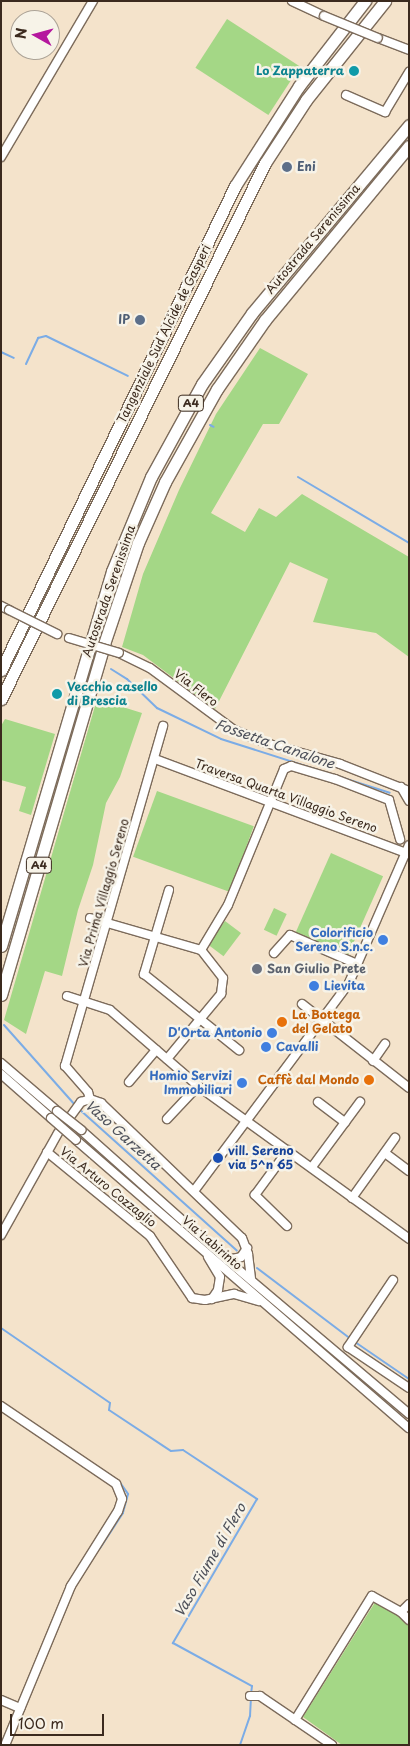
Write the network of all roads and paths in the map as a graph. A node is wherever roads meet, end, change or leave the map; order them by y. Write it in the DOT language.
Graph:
graph roads {
  1 [pos="93,1"];
  2 [pos="292,1"];
  3 [pos="366,1"];
  4 [pos="385,1"];
  5 [pos="409,50"];
  6 [pos="409,72"];
  7 [pos="346,95"];
  8 [pos="409,125"];
  9 [pos="409,146"];
  10 [pos="1,157"];
  11 [pos="5,608"];
  12 [pos="14,645"];
  13 [pos="1,657"];
  14 [pos="1,670"];
  15 [pos="1,698"];
  16 [pos="163,726"];
  17 [pos="155,759"];
  18 [pos="400,787"];
  19 [pos="409,791"];
  20 [pos="409,801"];
  21 [pos="270,802"];
  22 [pos="400,838"];
  23 [pos="408,850"];
  24 [pos="169,890"];
  25 [pos="90,918"];
  26 [pos="107,923"];
  27 [pos="155,937"];
  28 [pos="1,946"];
  29 [pos="201,950"];
  30 [pos="274,953"];
  31 [pos="357,964"];
  32 [pos="1,994"];
  33 [pos="67,996"];
  34 [pos="84,1001"];
  35 [pos="302,1004"];
  36 [pos="199,1020"];
  37 [pos="321,1020"];
  38 [pos="385,1044"];
  39 [pos="156,1050"];
  40 [pos="239,1050"];
  41 [pos="167,1059"];
  42 [pos="373,1061"];
  43 [pos="1,1063"];
  44 [pos="65,1066"];
  45 [pos="1,1074"];
  46 [pos="129,1082"];
  47 [pos="198,1086"];
  48 [pos="409,1088"];
  49 [pos="90,1099"];
  50 [pos="318,1102"];
  51 [pos="360,1102"];
  52 [pos="72,1114"];
  53 [pos="167,1120"];
  54 [pos="246,1121"];
  55 [pos="345,1122"];
  56 [pos="58,1132"];
  57 [pos="395,1138"];
  58 [pos="288,1150"];
  59 [pos="47,1152"];
  60 [pos="385,1153"];
  61 [pos="312,1167"];
  62 [pos="409,1171"];
  63 [pos="194,1191"];
  64 [pos="352,1198"];
  65 [pos="287,1226"];
  66 [pos="1,1235"];
  67 [pos="409,1239"];
  68 [pos="246,1248"];
  69 [pos="206,1252"];
  70 [pos="228,1260"];
  71 [pos="251,1280"];
  72 [pos="393,1280"];
  73 [pos="212,1298"];
  74 [pos="263,1302"];
  75 [pos="350,1343"];
  76 [pos="334,1350"];
  77 [pos="409,1388"];
  78 [pos="1,1406"];
  79 [pos="409,1414"];
  80 [pos="409,1428"];
  81 [pos="409,1604"];
  82 [pos="401,1612"];
  83 [pos="409,1620"];
  84 [pos="250,1696"];
  85 [pos="1,1700"];
  86 [pos="20,1708"];
  87 [pos="295,1720"];
  88 [pos="3,1744"];
  89 [pos="332,1745"];
  1 -- 10 [label="street"];
  2 -- 5 [label="street, bridge"];
  3 -- 12 [label="highway, Tangenziale Sud Alcide de Gasperi"];
  4 -- 15 [label="highway, Tangenziale Sud Alcide de Gasperi"];
  6 -- 7 [label="street"];
  8 -- 28 [label="highway, Autostrada Serenissima / A4"];
  9 -- 32 [label="highway, Autostrada Serenissima / A4"];
  11 -- 18 [label="street, Via Flero, bridge"];
  12 -- 13 [label="highway"];
  12 -- 14 [label="highway, Tangenziale Sud Alcide de Gasperi"];
  16 -- 17 [label="street, Via Prima Villaggio Sereno"];
  17 -- 21 [label="street, Traversa Quarta Villaggio Sereno"];
  17 -- 26 [label="street, Via Prima Villaggio Sereno"];
  18 -- 19 [label="street, Via Flero"];
  18 -- 20 [label="street"];
  21 -- 22 [label="street"];
  21 -- 23 [label="street, Traversa Quarta Villaggio Sereno"];
  21 -- 29 [label="street"];
  23 -- 31 [label="street"];
  24 -- 27 [label="street"];
  25 -- 26 [label="street"];
  26 -- 27 [label="street"];
  26 -- 34 [label="street, Via Prima Villaggio Sereno"];
  27 -- 29 [label="street"];
  27 -- 36 [label="street"];
  29 -- 36 [label="street"];
  30 -- 31 [label="street"];
  31 -- 37 [label="street"];
  33 -- 34 [label="street"];
  34 -- 39 [label="street"];
  34 -- 44 [label="street, Via Prima Villaggio Sereno"];
  35 -- 37 [label="street"];
  36 -- 40 [label="street"];
  36 -- 41 [label="street"];
  37 -- 42 [label="street"];
  37 -- 54 [label="street"];
  38 -- 42 [label="street"];
  39 -- 41 [label="street"];
  39 -- 46 [label="street"];
  41 -- 47 [label="street"];
  42 -- 48 [label="street"];
  43 -- 70 [label="street, Via Labirinto, bridge"];
  44 -- 49 [label="street, Via Labirinto"];
  45 -- 69 [label="street, Via Labirinto, bridge"];
  47 -- 53 [label="street"];
  47 -- 54 [label="street"];
  49 -- 52 [label="street"];
  49 -- 63 [label="street, Via Labirinto"];
  50 -- 55 [label="street"];
  51 -- 55 [label="street"];
  54 -- 58 [label="street"];
  54 -- 63 [label="street"];
  55 -- 61 [label="street"];
  56 -- 59 [label="street, Via Arturo Cozzaglio"];
  57 -- 60 [label="street"];
  58 -- 61 [label="street"];
  58 -- 65 [label="street"];
  59 -- 66 [label="street, Via Arturo Cozzaglio"];
  59 -- 73 [label="street, Via Arturo Cozzaglio"];
  60 -- 62 [label="street"];
  60 -- 64 [label="street"];
  61 -- 64 [label="street"];
  63 -- 68 [label="street, Via Labirinto"];
  64 -- 67 [label="street"];
  68 -- 70 [label="street, Via Labirinto"];
  68 -- 71 [label="street, Via Labirinto"];
  69 -- 73 [label="street"];
  69 -- 74 [label="street, Via Labirinto"];
  70 -- 71 [label="street, Via Labirinto"];
  71 -- 76 [label="street, Via Labirinto"];
  72 -- 75 [label="street"];
  73 -- 74 [label="street, Via Arturo Cozzaglio"];
  74 -- 80 [label="street, Via Labirinto"];
  75 -- 76 [label="street"];
  75 -- 77 [label="street"];
  76 -- 79 [label="street, Via Labirinto"];
  78 -- 86 [label="street"];
  81 -- 82 [label="street"];
  82 -- 83 [label="street"];
  82 -- 87 [label="street"];
  84 -- 87 [label="street"];
  85 -- 86 [label="street"];
  86 -- 88 [label="street"];
  87 -- 89 [label="street"];
}
